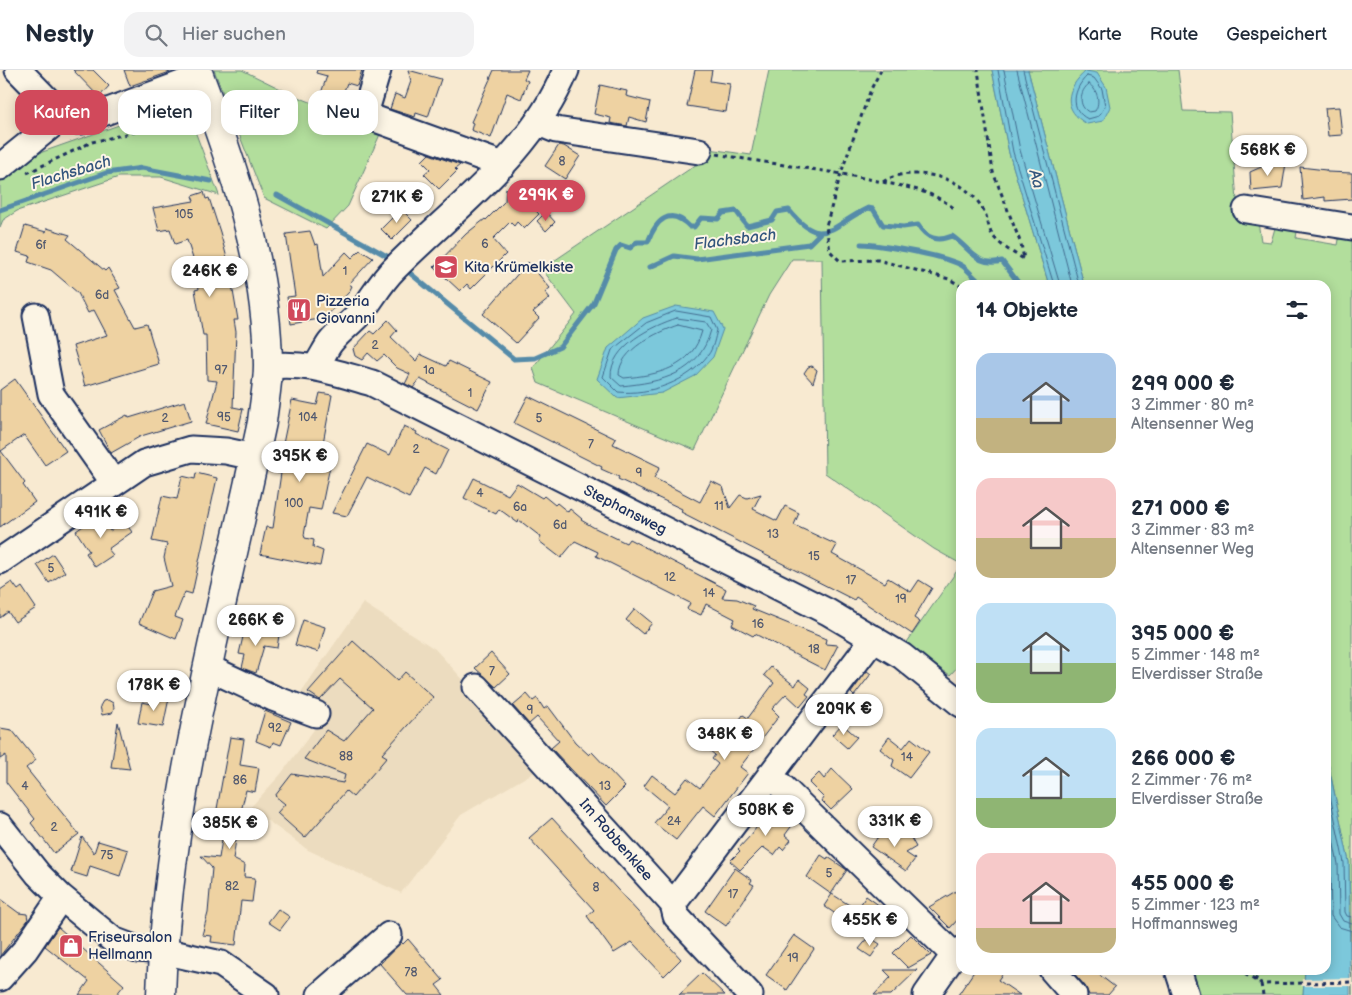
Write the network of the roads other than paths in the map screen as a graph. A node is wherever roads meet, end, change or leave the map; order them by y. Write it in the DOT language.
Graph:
graph roads {
  1 [pos="18,70"];
  2 [pos="378,70"];
  3 [pos="566,70"];
  4 [pos="199,73"];
  5 [pos="38,90"];
  6 [pos="108,109"];
  7 [pos="539,123"];
  8 [pos="40,135"];
  9 [pos="699,151"];
  10 [pos="503,165"];
  11 [pos="0,167"];
  12 [pos="1246,210"];
  13 [pos="1352,227"];
  14 [pos="36,316"];
  15 [pos="268,366"];
  16 [pos="316,366"];
  17 [pos="254,457"];
  18 [pos="114,483"];
  19 [pos="0,561"];
  20 [pos="874,638"];
  21 [pos="208,668"];
  22 [pos="476,687"];
  23 [pos="956,700"];
  24 [pos="316,714"];
  25 [pos="770,775"];
  26 [pos="0,826"];
  27 [pos="61,897"];
  28 [pos="672,904"];
  29 [pos="389,935"];
  30 [pos="956,950"];
  31 [pos="163,951"];
  32 [pos="956,955"];
  33 [pos="1056,975"];
  34 [pos="1180,975"];
  35 [pos="0,978"];
  36 [pos="161,995"];
  37 [pos="266,995"];
  38 [pos="320,995"];
  39 [pos="750,995"];
  40 [pos="926,995"];
  41 [pos="1074,995"];
  42 [pos="1186,995"];
  1 -- 5 [label="street"];
  2 -- 10 [label="street"];
  3 -- 7 [label="street"];
  4 -- 6 [label="street"];
  4 -- 15 [label="main road"];
  7 -- 9 [label="street"];
  7 -- 10 [label="street"];
  8 -- 11 [label="street"];
  10 -- 16 [label="street"];
  12 -- 13 [label="street"];
  14 -- 18 [label="street"];
  15 -- 16 [label="street, Stephansweg"];
  15 -- 17 [label="main road"];
  16 -- 20 [label="street, Stephansweg"];
  17 -- 18 [label="street"];
  17 -- 21 [label="main road"];
  18 -- 19 [label="street"];
  20 -- 23 [label="street, Stephansweg"];
  20 -- 25 [label="street"];
  21 -- 24 [label="street"];
  21 -- 31 [label="main road"];
  22 -- 28 [label="street, Im Robbenklee"];
  25 -- 28 [label="street"];
  25 -- 30 [label="street"];
  26 -- 27 [label="street"];
  27 -- 31 [label="street"];
  27 -- 35 [label="street"];
  28 -- 39 [label="street, Im Robbenklee"];
  29 -- 38 [label="street"];
  31 -- 36 [label="main road"];
  31 -- 37 [label="street"];
  32 -- 40 [label="street"];
  33 -- 41 [label="street"];
  34 -- 42 [label="street"];
}
